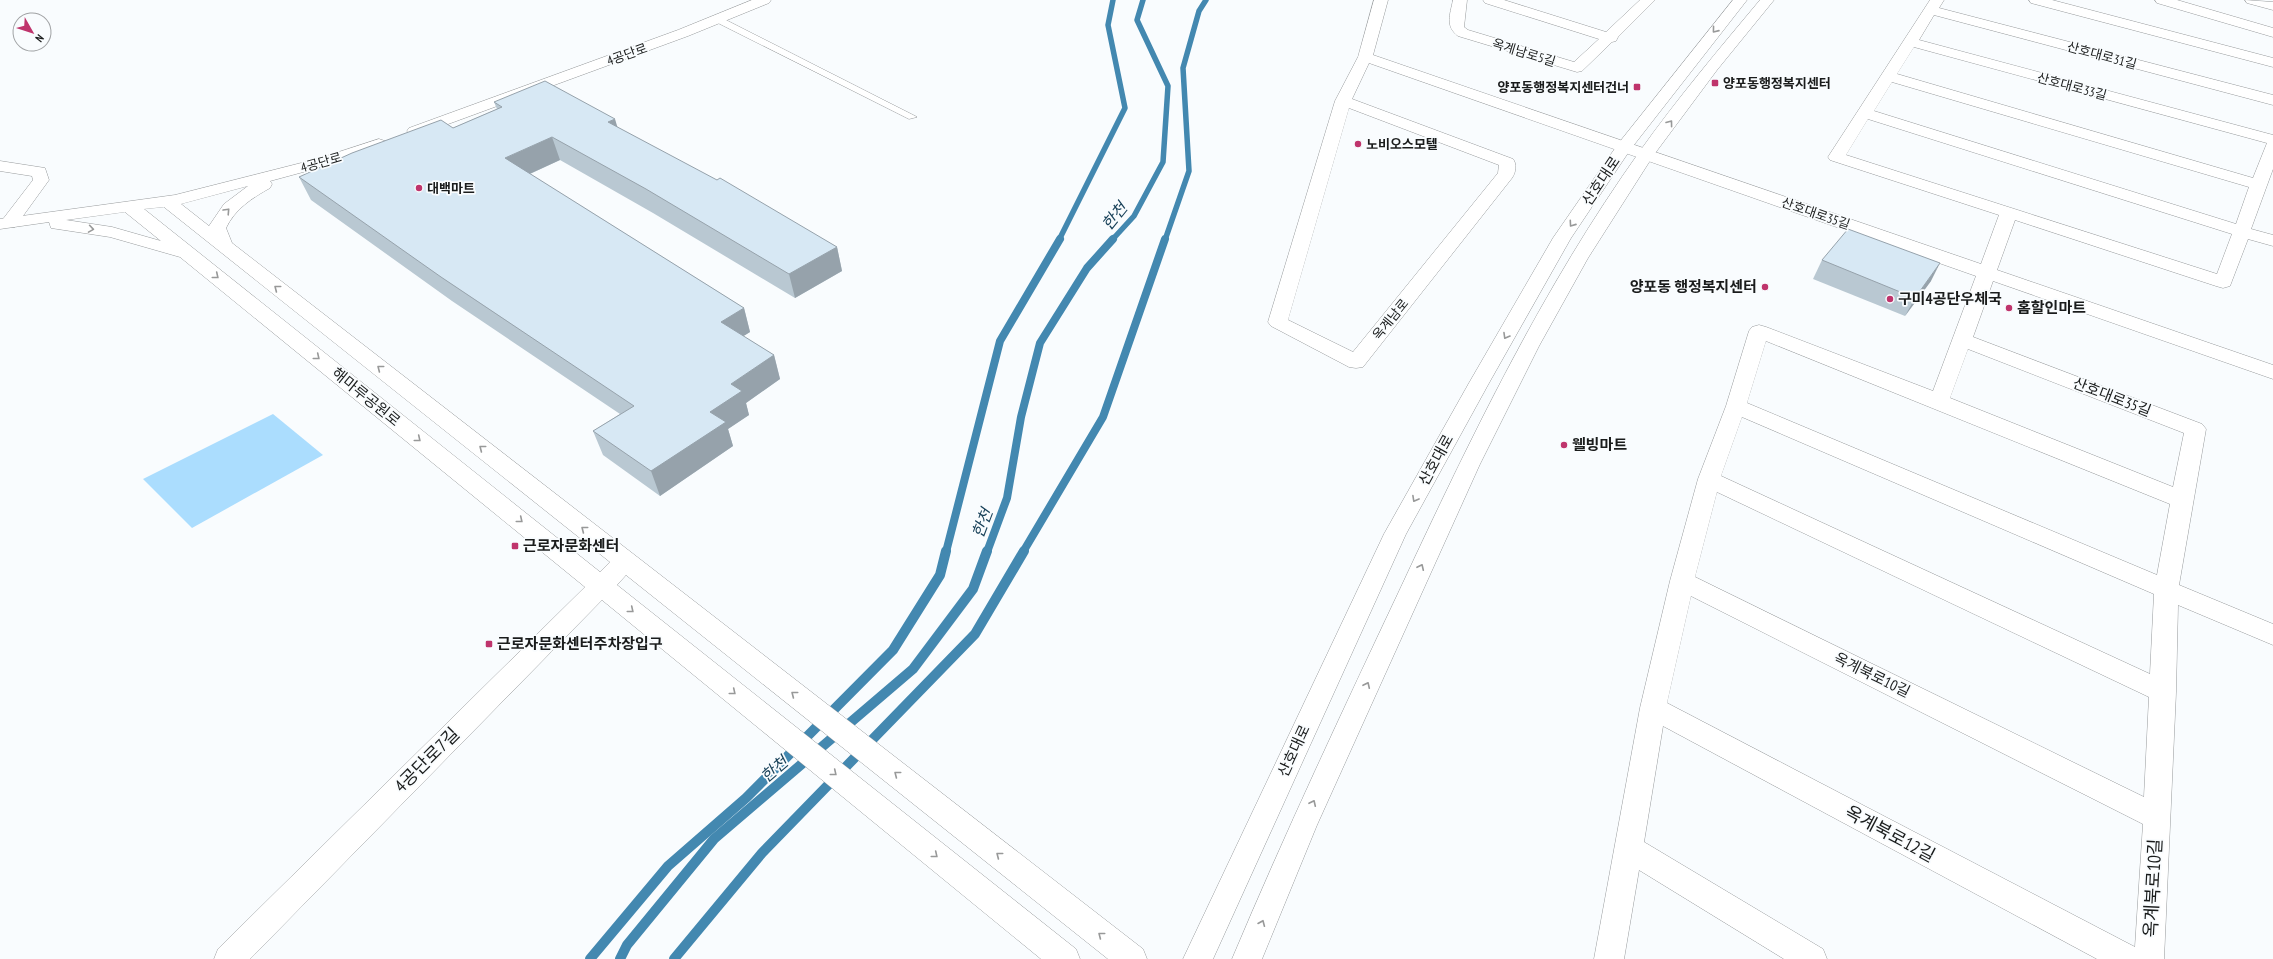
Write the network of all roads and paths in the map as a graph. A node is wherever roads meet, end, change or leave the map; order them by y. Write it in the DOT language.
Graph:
graph roads {
  1 [pos="764,0"];
  2 [pos="1381,0"];
  3 [pos="1460,0"];
  4 [pos="1490,0"];
  5 [pos="1740,0"];
  6 [pos="1767,0"];
  7 [pos="2036,0"];
  8 [pos="2162,0"];
  9 [pos="2252,0"];
  10 [pos="1644,1"];
  11 [pos="1934,5"];
  12 [pos="2273,6"];
  13 [pos="717,19"];
  14 [pos="2273,33"];
  15 [pos="1611,38"];
  16 [pos="1910,42"];
  17 [pos="1365,57"];
  18 [pos="2273,62"];
  19 [pos="1889,76"];
  20 [pos="2273,100"];
  21 [pos="1344,101"];
  22 [pos="1865,113"];
  23 [pos="912,117"];
  24 [pos="2273,140"];
  25 [pos="2273,146"];
  26 [pos="1624,147"];
  27 [pos="1646,154"];
  28 [pos="0,166"];
  29 [pos="288,172"];
  30 [pos="2259,185"];
  31 [pos="167,201"];
  32 [pos="131,208"];
  33 [pos="2009,213"];
  34 [pos="11,222"];
  35 [pos="2242,231"];
  36 [pos="2273,241"];
  37 [pos="224,246"];
  38 [pos="192,257"];
  39 [pos="1987,272"];
  40 [pos="1962,340"];
  41 [pos="2273,372"];
  42 [pos="1939,401"];
  43 [pos="1736,406"];
  44 [pos="1709,479"];
  45 [pos="2181,499"];
  46 [pos="626,562"];
  47 [pos="1682,581"];
  48 [pos="601,586"];
  49 [pos="2166,590"];
  50 [pos="2273,635"];
  51 [pos="2163,692"];
  52 [pos="1653,708"];
  53 [pos="2157,817"];
  54 [pos="1628,848"];
  55 [pos="229,959"];
  56 [pos="1065,959"];
  57 [pos="1132,959"];
  58 [pos="1198,959"];
  59 [pos="1247,959"];
  60 [pos="1609,959"];
  61 [pos="1812,959"];
  62 [pos="2127,959"];
  63 [pos="2149,959"];
  1 -- 13 [label="street, 4공단로"];
  2 -- 17 [label="street, 옥계남로"];
  3 -- 15 [label="street, 옥계남로5길"];
  4 -- 15 [label="street"];
  5 -- 26 [label="street, 산호대로, one-way"];
  27 -- 6 [label="street, 산호대로, one-way"];
  7 -- 18 [label="street"];
  8 -- 14 [label="street"];
  9 -- 12 [label="street"];
  10 -- 15 [label="street, 옥계남로5길"];
  11 -- 16 [label="street, 산호대로31길"];
  11 -- 20 [label="street, 산호대로31길"];
  13 -- 23 [label="lane"];
  13 -- 29 [label="street, 4공단로"];
  16 -- 19 [label="street"];
  16 -- 24 [label="street, 산호대로33길"];
  17 -- 21 [label="street, 옥계남로"];
  17 -- 26 [label="street"];
  19 -- 22 [label="street"];
  19 -- 30 [label="street"];
  21 -- 21 [label="street, 옥계남로"];
  22 -- 33 [label="street"];
  22 -- 35 [label="street"];
  25 -- 30 [label="street"];
  26 -- 27 [label="street"];
  26 -- 58 [label="street, 산호대로, one-way"];
  27 -- 39 [label="street, 산호대로35길"];
  59 -- 27 [label="street, 산호대로, one-way"];
  28 -- 34 [label="street"];
  29 -- 31 [label="street, 4공단로"];
  37 -- 29 [label="street, one-way"];
  30 -- 35 [label="street"];
  31 -- 32 [label="street, 4공단로"];
  31 -- 37 [label="street, 해마루공원로"];
  32 -- 34 [label="street, 4공단로"];
  32 -- 38 [label="street, 해마루공원로"];
  33 -- 35 [label="street"];
  33 -- 39 [label="street"];
  34 -- 38 [label="street, one-way"];
  35 -- 36 [label="street"];
  46 -- 37 [label="street, 해마루공원로, one-way"];
  38 -- 48 [label="street, 해마루공원로, one-way"];
  39 -- 40 [label="street"];
  39 -- 41 [label="street, 산호대로35길"];
  40 -- 42 [label="street"];
  40 -- 45 [label="street, 산호대로35길"];
  42 -- 43 [label="street"];
  42 -- 45 [label="street"];
  43 -- 44 [label="street"];
  43 -- 49 [label="street"];
  44 -- 47 [label="street"];
  44 -- 51 [label="street"];
  45 -- 49 [label="street, 산호대로35길"];
  46 -- 48 [label="street, 4공단로7길"];
  57 -- 46 [label="street, 해마루공원로, one-way"];
  47 -- 52 [label="street"];
  47 -- 53 [label="street, 옥계북로10길"];
  48 -- 55 [label="street, 4공단로7길"];
  48 -- 56 [label="street, 해마루공원로, one-way"];
  49 -- 50 [label="street"];
  49 -- 51 [label="street, 옥계북로10길"];
  51 -- 53 [label="street, 옥계북로10길"];
  52 -- 54 [label="street"];
  52 -- 62 [label="street, 옥계북로12길"];
  53 -- 63 [label="street, 옥계북로10길"];
  54 -- 60 [label="street"];
  54 -- 61 [label="street"];
}
